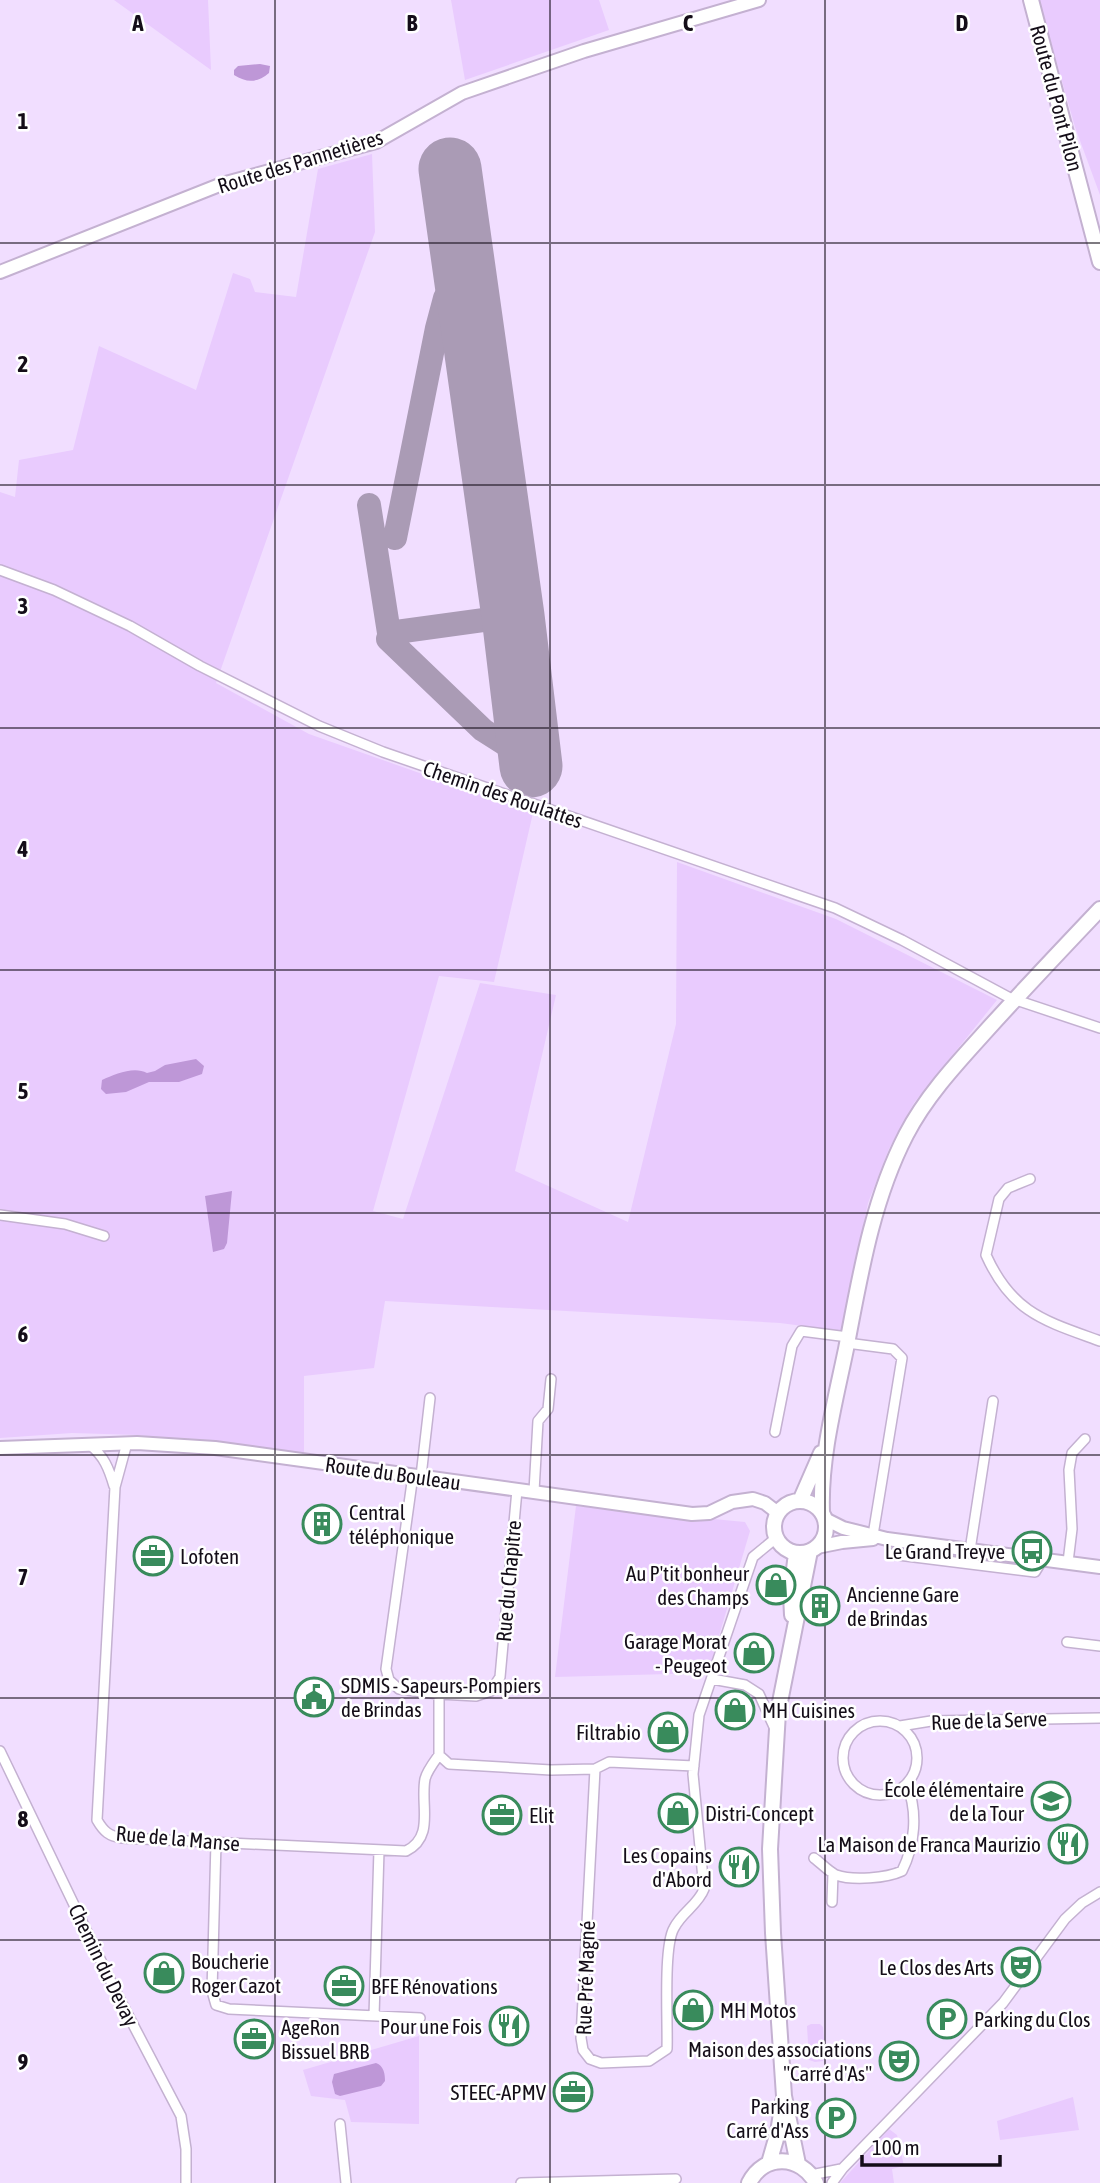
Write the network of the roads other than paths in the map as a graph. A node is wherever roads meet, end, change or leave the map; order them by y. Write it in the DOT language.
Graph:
graph roads {
  1 [pos="759,0"];
  2 [pos="1031,0"];
  3 [pos="1083,195"];
  4 [pos="1100,237"];
  5 [pos="1100,262"];
  6 [pos="0,272"];
  7 [pos="0,570"];
  8 [pos="1100,909"];
  9 [pos="1015,999"];
  10 [pos="1100,1028"];
  11 [pos="1030,1179"];
  12 [pos="0,1215"];
  13 [pos="104,1236"];
  14 [pos="847,1340"];
  15 [pos="1100,1341"];
  16 [pos="551,1379"];
  17 [pos="430,1398"];
  18 [pos="993,1401"];
  19 [pos="830,1428"];
  20 [pos="775,1432"];
  21 [pos="1085,1439"];
  22 [pos="127,1443"];
  23 [pos="88,1444"];
  24 [pos="0,1448"];
  25 [pos="417,1476"];
  26 [pos="115,1488"];
  27 [pos="517,1490"];
  28 [pos="534,1491"];
  29 [pos="800,1501"];
  30 [pos="778,1513"];
  31 [pos="823,1516"];
  32 [pos="873,1535"];
  33 [pos="776,1538"];
  34 [pos="887,1539"];
  35 [pos="970,1550"];
  36 [pos="808,1551"];
  37 [pos="890,1554"];
  38 [pos="1043,1559"];
  39 [pos="1068,1562"];
  40 [pos="1100,1567"];
  41 [pos="1067,1642"];
  42 [pos="1100,1646"];
  43 [pos="712,1679"];
  44 [pos="439,1694"];
  45 [pos="1100,1718"];
  46 [pos="900,1726"];
  47 [pos="776,1732"];
  48 [pos="0,1751"];
  49 [pos="439,1755"];
  50 [pos="694,1766"];
  51 [pos="595,1769"];
  52 [pos="907,1785"];
  53 [pos="216,1842"];
  54 [pos="379,1850"];
  55 [pos="814,1858"];
  56 [pos="833,1873"];
  57 [pos="1100,1892"];
  58 [pos="832,1902"];
  59 [pos="374,2016"];
  60 [pos="420,2018"];
  61 [pos="784,2096"];
  62 [pos="340,2124"];
  63 [pos="769,2163"];
  64 [pos="798,2164"];
  65 [pos="843,2168"];
  66 [pos="676,2179"];
  67 [pos="814,2179"];
  68 [pos="186,2183"];
  69 [pos="346,2183"];
  70 [pos="521,2183"];
  71 [pos="749,2183"];
  72 [pos="832,2183"];
  1 -- 6 [label="street, Route des Pannetières"];
  2 -- 3 [label="main road, Route du Pont Pilon"];
  3 -- 4 [label="main road, Route du Pont Pilon"];
  3 -- 5 [label="main road, Route du Pont Pilon"];
  7 -- 9 [label="street, Chemin des Roulattes"];
  8 -- 9 [label="main road"];
  9 -- 10 [label="street, Chemin des Roulattes"];
  9 -- 14 [label="main road"];
  11 -- 15 [label="street"];
  12 -- 13 [label="street"];
  14 -- 19 [label="main road"];
  14 -- 20 [label="street"];
  14 -- 32 [label="street"];
  16 -- 28 [label="street"];
  17 -- 25 [label="street"];
  18 -- 35 [label="street"];
  19 -- 29 [label="main road"];
  19 -- 31 [label="main road"];
  21 -- 39 [label="street"];
  22 -- 23 [label="street, Route du Bouleau"];
  22 -- 25 [label="street, Route du Bouleau"];
  22 -- 26 [label="street"];
  23 -- 24 [label="street, Route du Bouleau"];
  23 -- 26 [label="street"];
  25 -- 27 [label="street, Route du Bouleau"];
  25 -- 44 [label="street, Rue du Chapitre"];
  26 -- 53 [label="street, Rue de la Manse"];
  27 -- 28 [label="street, Route du Bouleau"];
  27 -- 44 [label="street, Rue du Chapitre"];
  28 -- 30 [label="street, Route du Bouleau"];
  29 -- 30 [label="main road"];
  29 -- 31 [label="main road"];
  30 -- 33 [label="main road"];
  31 -- 32 [label="street"];
  31 -- 36 [label="main road"];
  32 -- 34 [label="street"];
  33 -- 36 [label="main road"];
  33 -- 43 [label="street, Rue Pré Magné"];
  34 -- 35 [label="street"];
  34 -- 36 [label="street"];
  35 -- 38 [label="street"];
  36 -- 47 [label="main road"];
  37 -- 38 [label="street"];
  38 -- 39 [label="street"];
  39 -- 40 [label="street"];
  41 -- 42 [label="street"];
  43 -- 47 [label="street"];
  43 -- 50 [label="street, Rue Pré Magné"];
  44 -- 49 [label="street"];
  45 -- 46 [label="street, Rue de la Serve"];
  46 -- 52 [label="street, Rue de la Serve"];
  46 -- 52 [label="street, Rue de la Serve"];
  47 -- 61 [label="main road"];
  48 -- 68 [label="street, Chemin du Devay"];
  49 -- 51 [label="street"];
  49 -- 54 [label="street, Rue de la Manse"];
  50 -- 51 [label="street"];
  50 -- 51 [label="street, Rue Pré Magné"];
  52 -- 56 [label="street, Rue de la Serve"];
  53 -- 54 [label="street, Rue de la Manse"];
  53 -- 59 [label="street"];
  54 -- 59 [label="street"];
  55 -- 56 [label="street"];
  56 -- 58 [label="street"];
  57 -- 65 [label="street"];
  59 -- 60 [label="street"];
  61 -- 63 [label="main road"];
  61 -- 64 [label="main road"];
  62 -- 69 [label="street"];
  63 -- 64 [label="main road"];
  63 -- 71 [label="main road"];
  64 -- 67 [label="main road"];
  65 -- 67 [label="street"];
  65 -- 72 [label="street"];
  66 -- 70 [label="street"];
}
